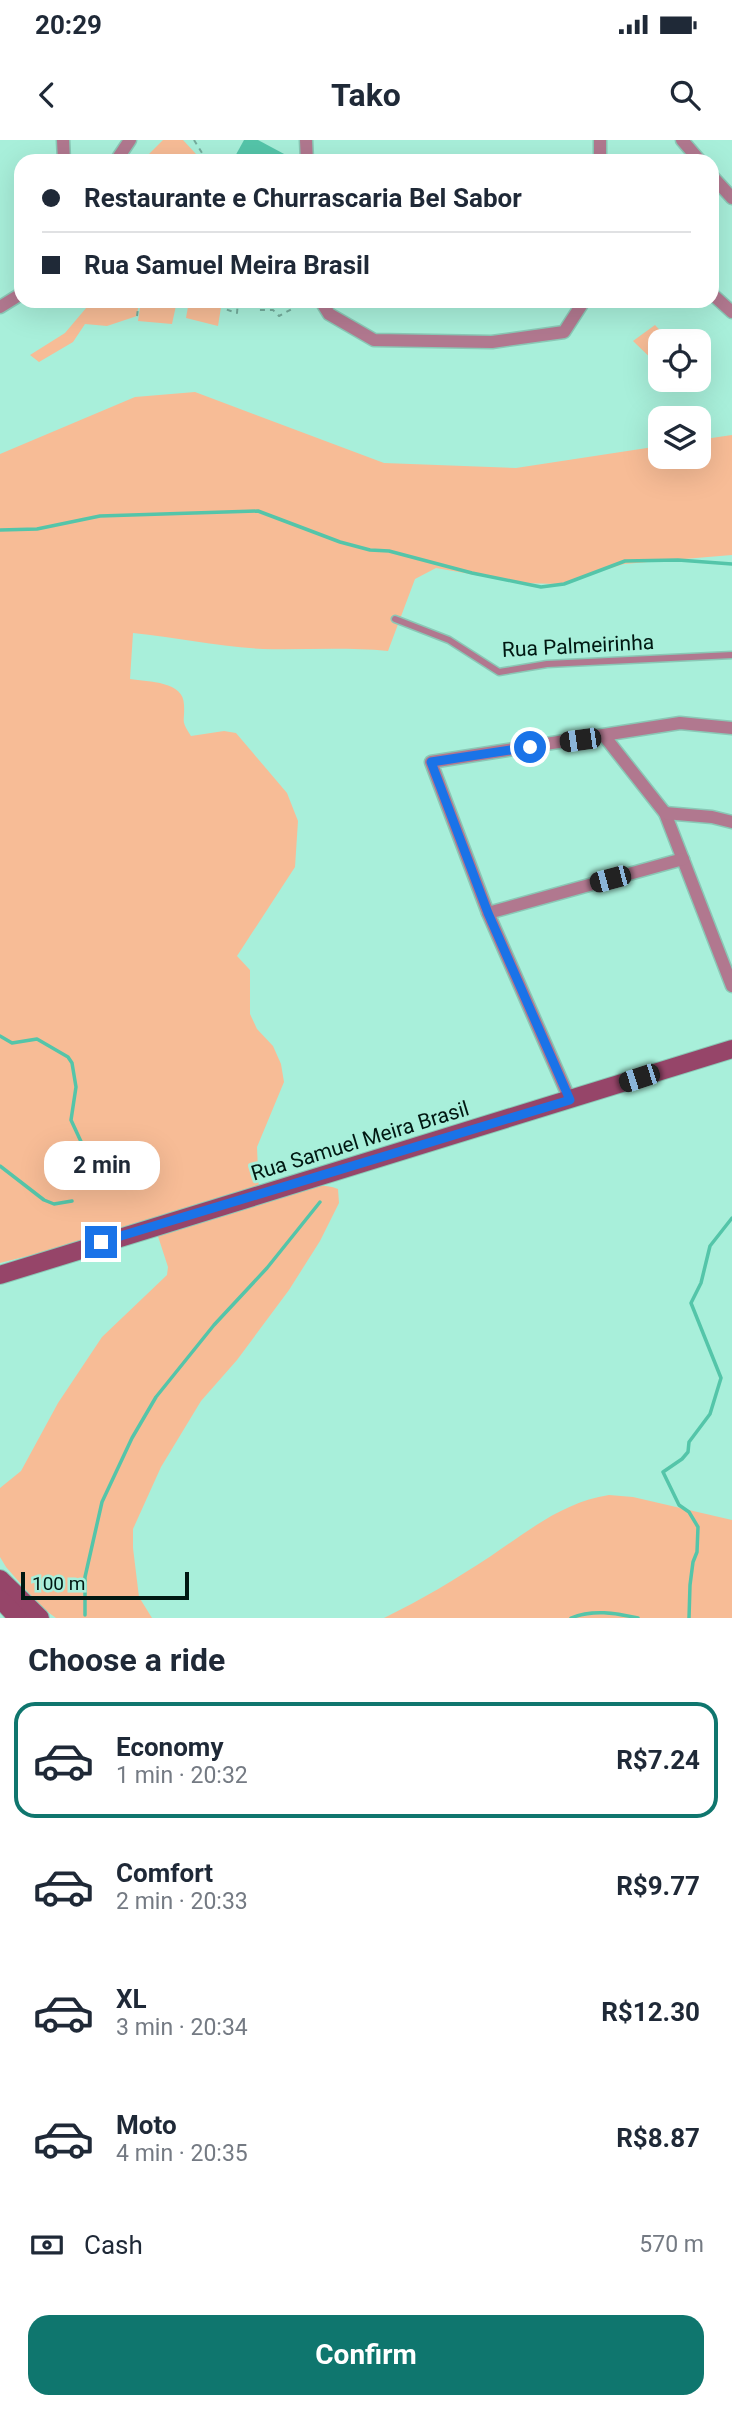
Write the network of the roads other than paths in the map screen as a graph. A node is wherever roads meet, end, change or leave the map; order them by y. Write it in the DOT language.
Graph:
graph roads {
  1 [pos="682,140"];
  2 [pos="694,154"];
  3 [pos="719,184"];
  4 [pos="732,198"];
  5 [pos="325,308"];
  6 [pos="579,308"];
  7 [pos="395,619"];
  8 [pos="732,655"];
  9 [pos="732,728"];
  10 [pos="605,737"];
  11 [pos="665,813"];
  12 [pos="732,822"];
  13 [pos="683,859"];
  14 [pos="488,913"];
  15 [pos="732,986"];
  16 [pos="732,1049"];
  17 [pos="570,1100"];
  18 [pos="0,1275"];
  19 [pos="0,1579"];
  20 [pos="0,1600"];
  21 [pos="18,1618"];
  22 [pos="40,1618"];
  1 -- 2 [label="street"];
  3 -- 4 [label="street"];
  5 -- 6 [label="street"];
  7 -- 8 [label="lane, Rua Palmeirinha"];
  9 -- 10 [label="street"];
  10 -- 11 [label="street"];
  10 -- 14 [label="street"];
  11 -- 12 [label="street"];
  11 -- 13 [label="street"];
  13 -- 14 [label="street"];
  13 -- 15 [label="street"];
  14 -- 17 [label="street"];
  16 -- 17 [label="street, Rua Samuel Meira Brasil"];
  17 -- 18 [label="street, Rua Samuel Meira Brasil"];
  19 -- 22 [label="street"];
  20 -- 21 [label="street"];
}
